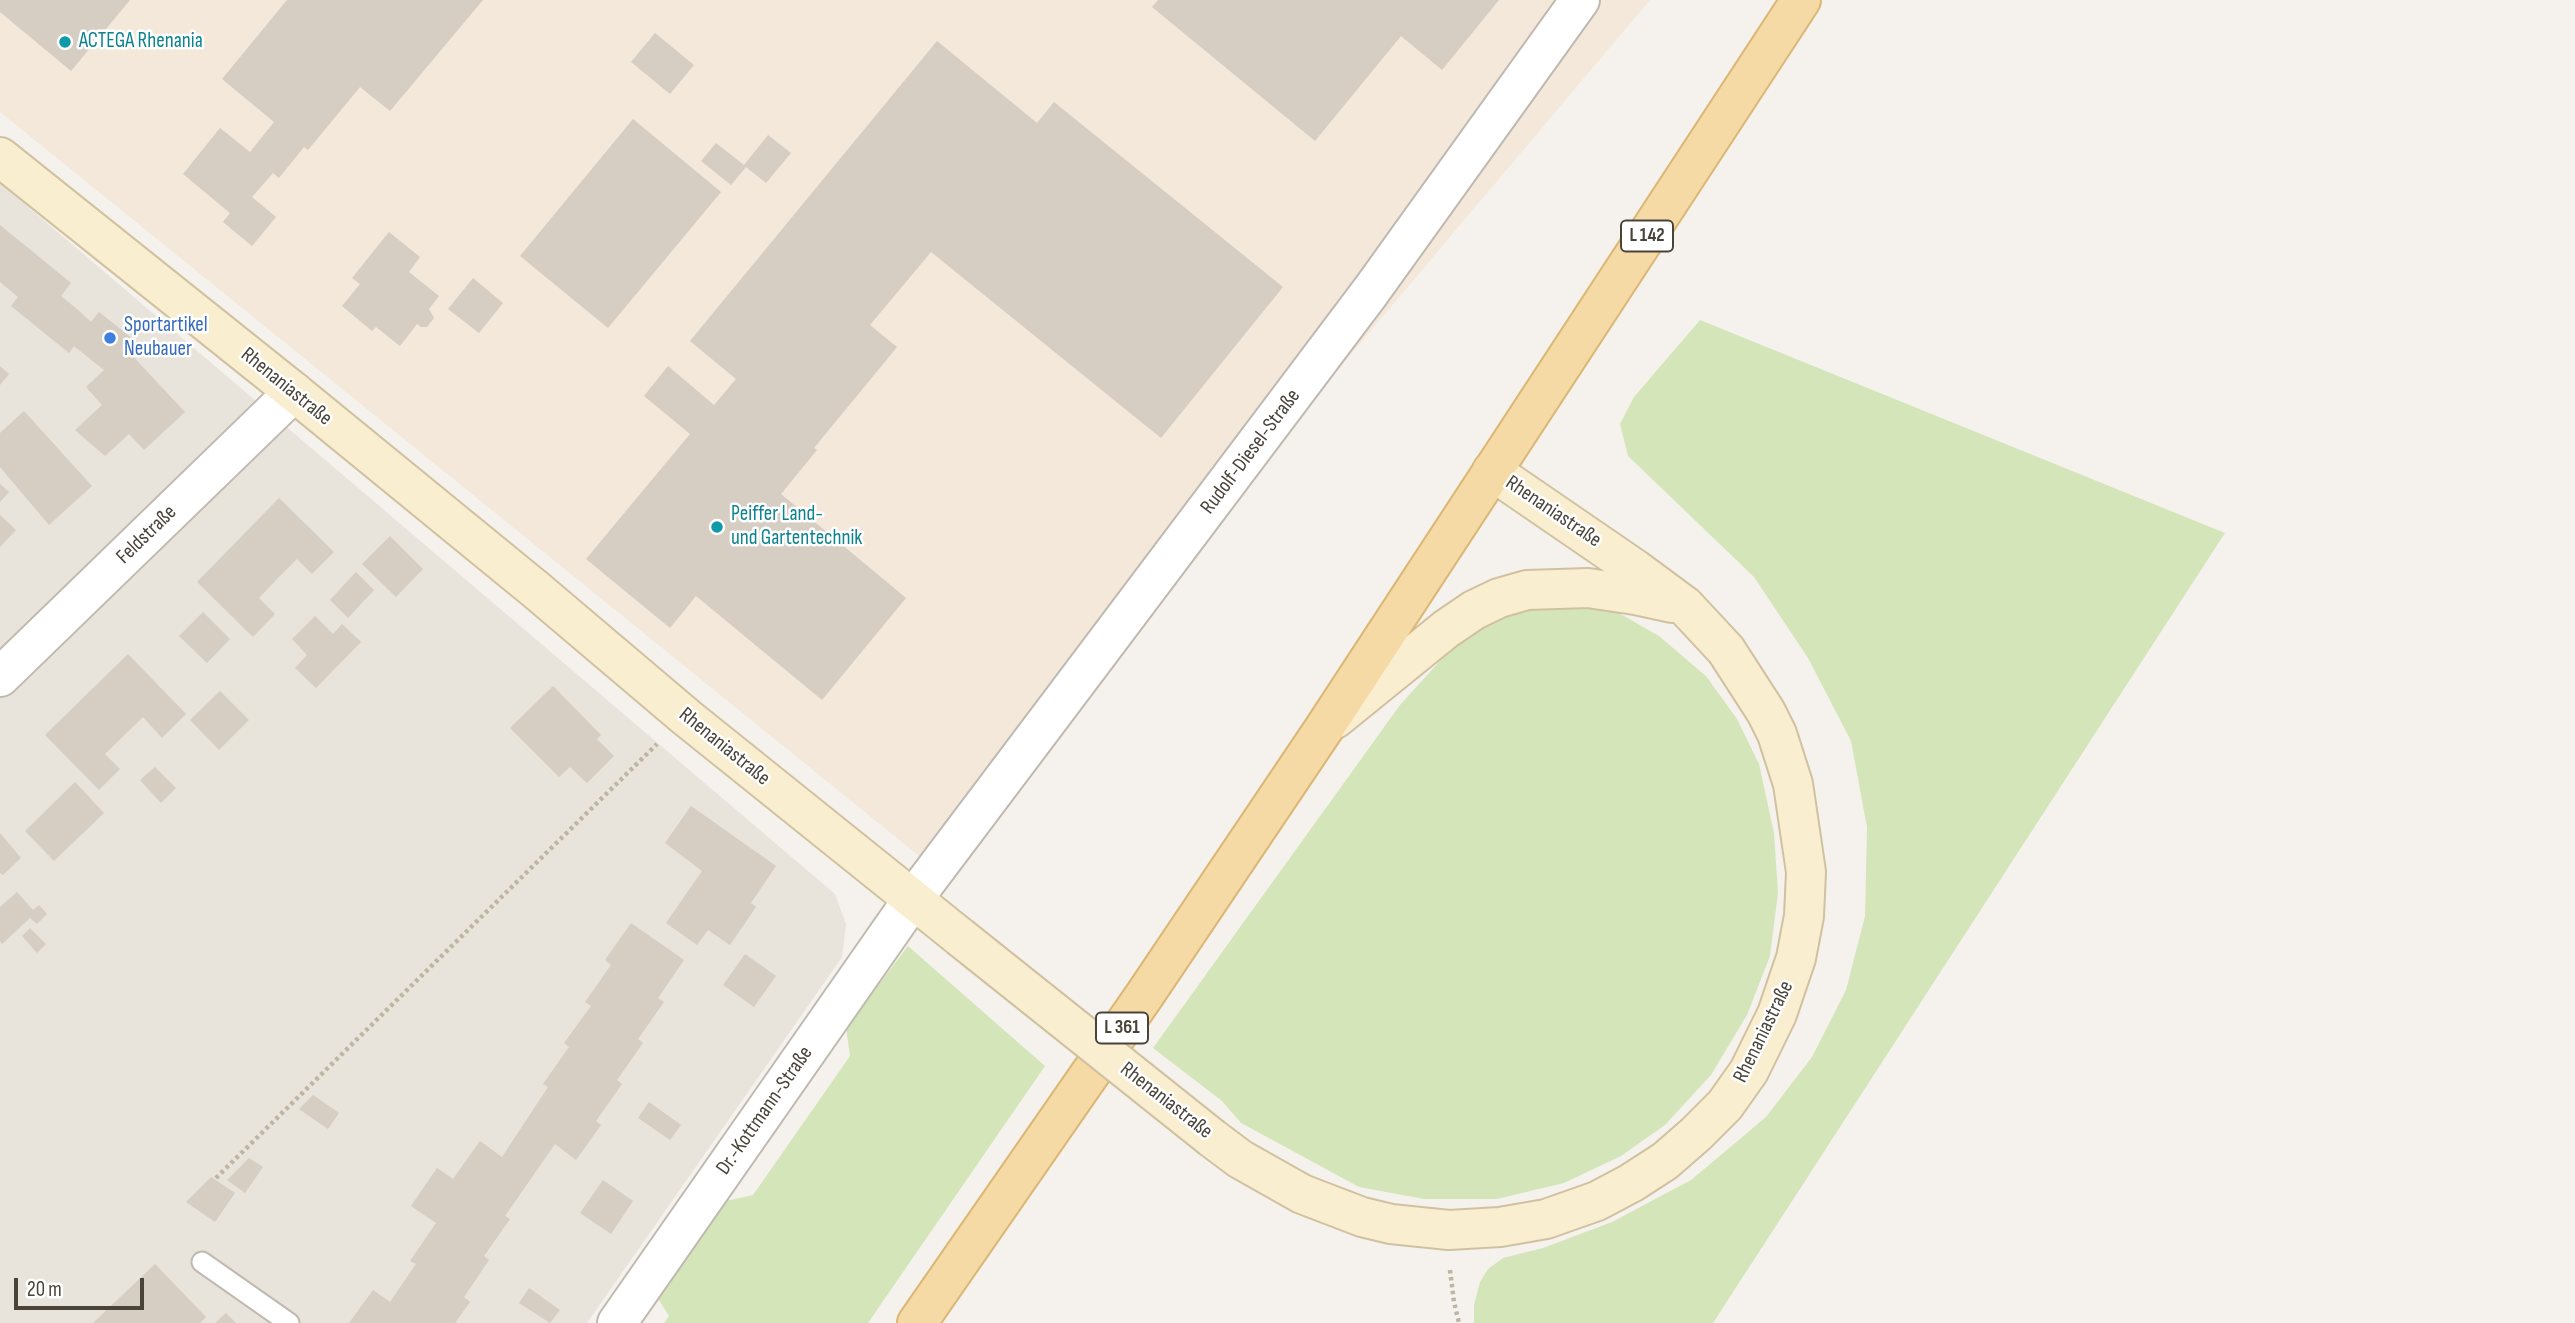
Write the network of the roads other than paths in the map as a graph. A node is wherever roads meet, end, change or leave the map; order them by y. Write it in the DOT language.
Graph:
graph roads {
  1 [pos="1580,0"];
  2 [pos="1801,0"];
  3 [pos="0,156"];
  4 [pos="294,393"];
  5 [pos="1492,471"];
  6 [pos="1685,606"];
  7 [pos="0,677"];
  8 [pos="1323,730"];
  9 [pos="913,899"];
  10 [pos="202,1262"];
  11 [pos="289,1323"];
  12 [pos="617,1323"];
  13 [pos="917,1323"];
  1 -- 9 [label="street, Rudolf-Diesel-Straße"];
  2 -- 5 [label="main road, L 142"];
  3 -- 4 [label="main road, Rhenaniastraße / L 361"];
  4 -- 7 [label="street, Feldstraße"];
  4 -- 9 [label="main road, Rhenaniastraße / L 361"];
  5 -- 6 [label="main road, Rhenaniastraße / L 361"];
  5 -- 8 [label="main road, L 361"];
  6 -- 8 [label="main road, L 361"];
  6 -- 9 [label="main road, Rhenaniastraße / L 361, bridge"];
  8 -- 13 [label="main road, L 361"];
  9 -- 12 [label="street, Dr.-Kottmann-Straße"];
  10 -- 11 [label="lane"];
}
